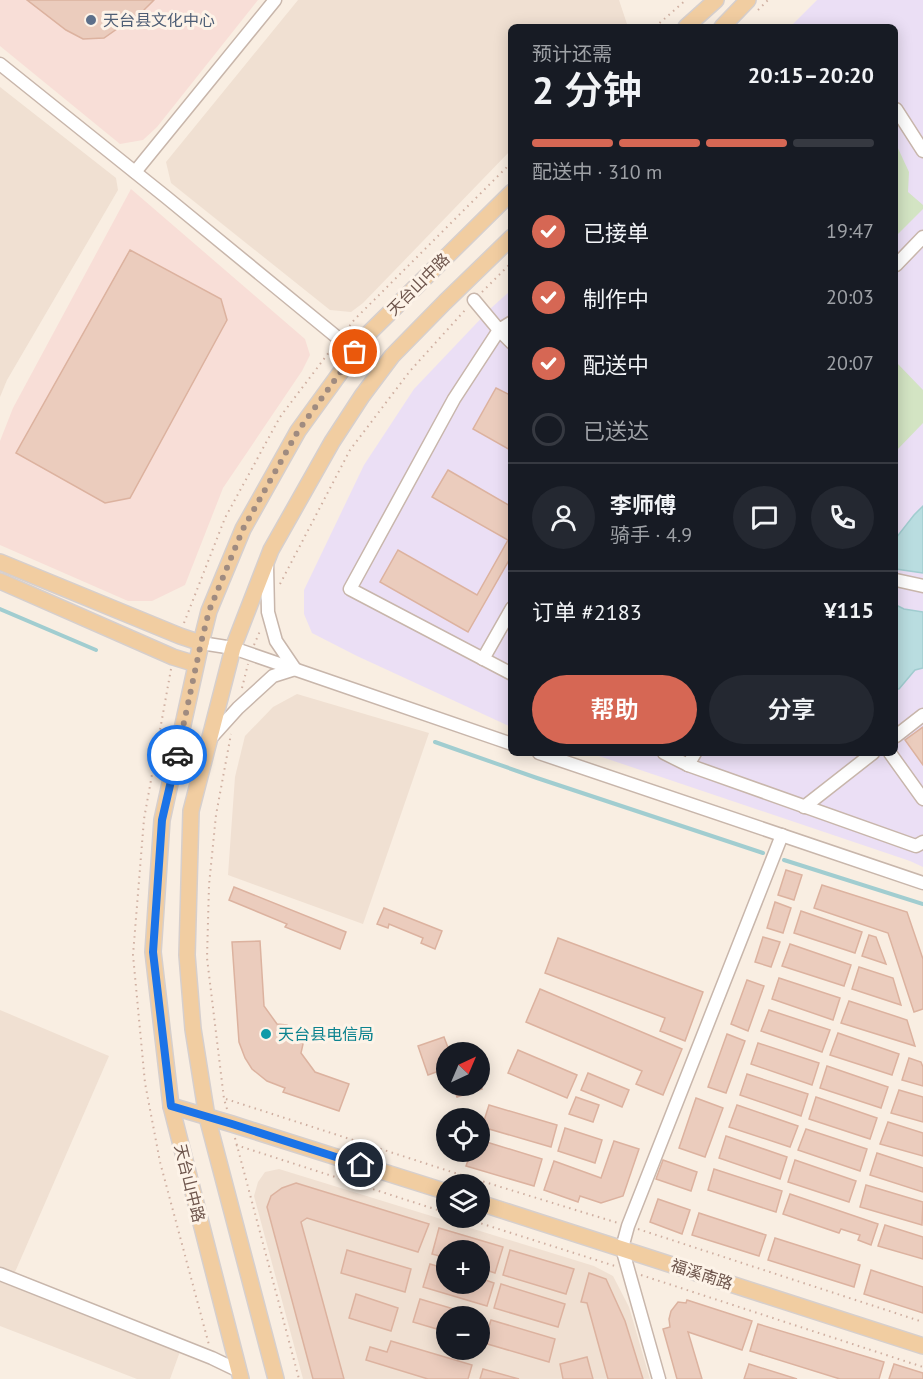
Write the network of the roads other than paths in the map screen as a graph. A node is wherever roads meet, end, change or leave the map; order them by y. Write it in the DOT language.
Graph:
graph roads {
  1 [pos="275,0"];
  2 [pos="716,0"];
  3 [pos="748,0"];
  4 [pos="689,24"];
  5 [pos="725,24"];
  6 [pos="0,64"];
  7 [pos="898,112"];
  8 [pos="923,152"];
  9 [pos="135,172"];
  10 [pos="508,196"];
  11 [pos="923,237"];
  12 [pos="508,241"];
  13 [pos="898,263"];
  14 [pos="474,300"];
  15 [pos="508,325"];
  16 [pos="500,330"];
  17 [pos="508,339"];
  18 [pos="355,352"];
  19 [pos="267,561"];
  20 [pos="0,562"];
  21 [pos="898,580"];
  22 [pos="0,581"];
  23 [pos="923,586"];
  24 [pos="508,615"];
  25 [pos="201,643"];
  26 [pos="233,648"];
  27 [pos="483,659"];
  28 [pos="196,664"];
  29 [pos="294,669"];
  30 [pos="508,672"];
  31 [pos="923,715"];
  32 [pos="898,734"];
  33 [pos="210,739"];
  34 [pos="508,743"];
  35 [pos="548,756"];
  36 [pos="670,756"];
  37 [pos="693,756"];
  38 [pos="869,756"];
  39 [pos="892,756"];
  40 [pos="688,765"];
  41 [pos="923,799"];
  42 [pos="804,807"];
  43 [pos="782,835"];
  44 [pos="923,842"];
  45 [pos="923,883"];
  46 [pos="171,1106"];
  47 [pos="207,1117"];
  48 [pos="436,1189"];
  49 [pos="490,1206"];
  50 [pos="622,1248"];
  51 [pos="0,1274"];
  52 [pos="923,1347"];
  53 [pos="240,1375"];
  54 [pos="276,1379"];
  55 [pos="659,1379"];
  1 -- 9 [label="street"];
  2 -- 4 [label="main road"];
  3 -- 5 [label="main road"];
  6 -- 9 [label="street"];
  7 -- 8 [label="street"];
  9 -- 18 [label="street"];
  10 -- 18 [label="main road, 天台山中路"];
  11 -- 13 [label="street"];
  12 -- 19 [label="main road, 天台山中路"];
  14 -- 16 [label="street"];
  15 -- 16 [label="street"];
  16 -- 17 [label="street"];
  16 -- 27 [label="street"];
  18 -- 25 [label="main road, 天台山中路"];
  19 -- 26 [label="main road, 天台山中路"];
  19 -- 29 [label="street"];
  20 -- 25 [label="main road"];
  21 -- 23 [label="street"];
  22 -- 28 [label="main road"];
  24 -- 27 [label="street"];
  25 -- 26 [label="street"];
  25 -- 28 [label="main road, 天台山中路"];
  26 -- 29 [label="street"];
  26 -- 33 [label="main road, 天台山中路"];
  27 -- 30 [label="street"];
  28 -- 46 [label="main road, 天台山中路"];
  29 -- 33 [label="street"];
  29 -- 34 [label="street"];
  31 -- 32 [label="street"];
  33 -- 47 [label="main road, 天台山中路"];
  35 -- 43 [label="street"];
  36 -- 40 [label="street"];
  37 -- 40 [label="street"];
  38 -- 42 [label="street"];
  39 -- 41 [label="street"];
  40 -- 42 [label="street"];
  42 -- 44 [label="street"];
  43 -- 45 [label="street"];
  43 -- 50 [label="street"];
  46 -- 47 [label="main road"];
  46 -- 53 [label="main road, 天台山中路"];
  47 -- 48 [label="main road"];
  47 -- 54 [label="main road, 天台山中路"];
  49 -- 50 [label="main road, 福溪南路"];
  50 -- 52 [label="main road, 福溪南路"];
  50 -- 55 [label="street"];
  51 -- 53 [label="street"];
}
